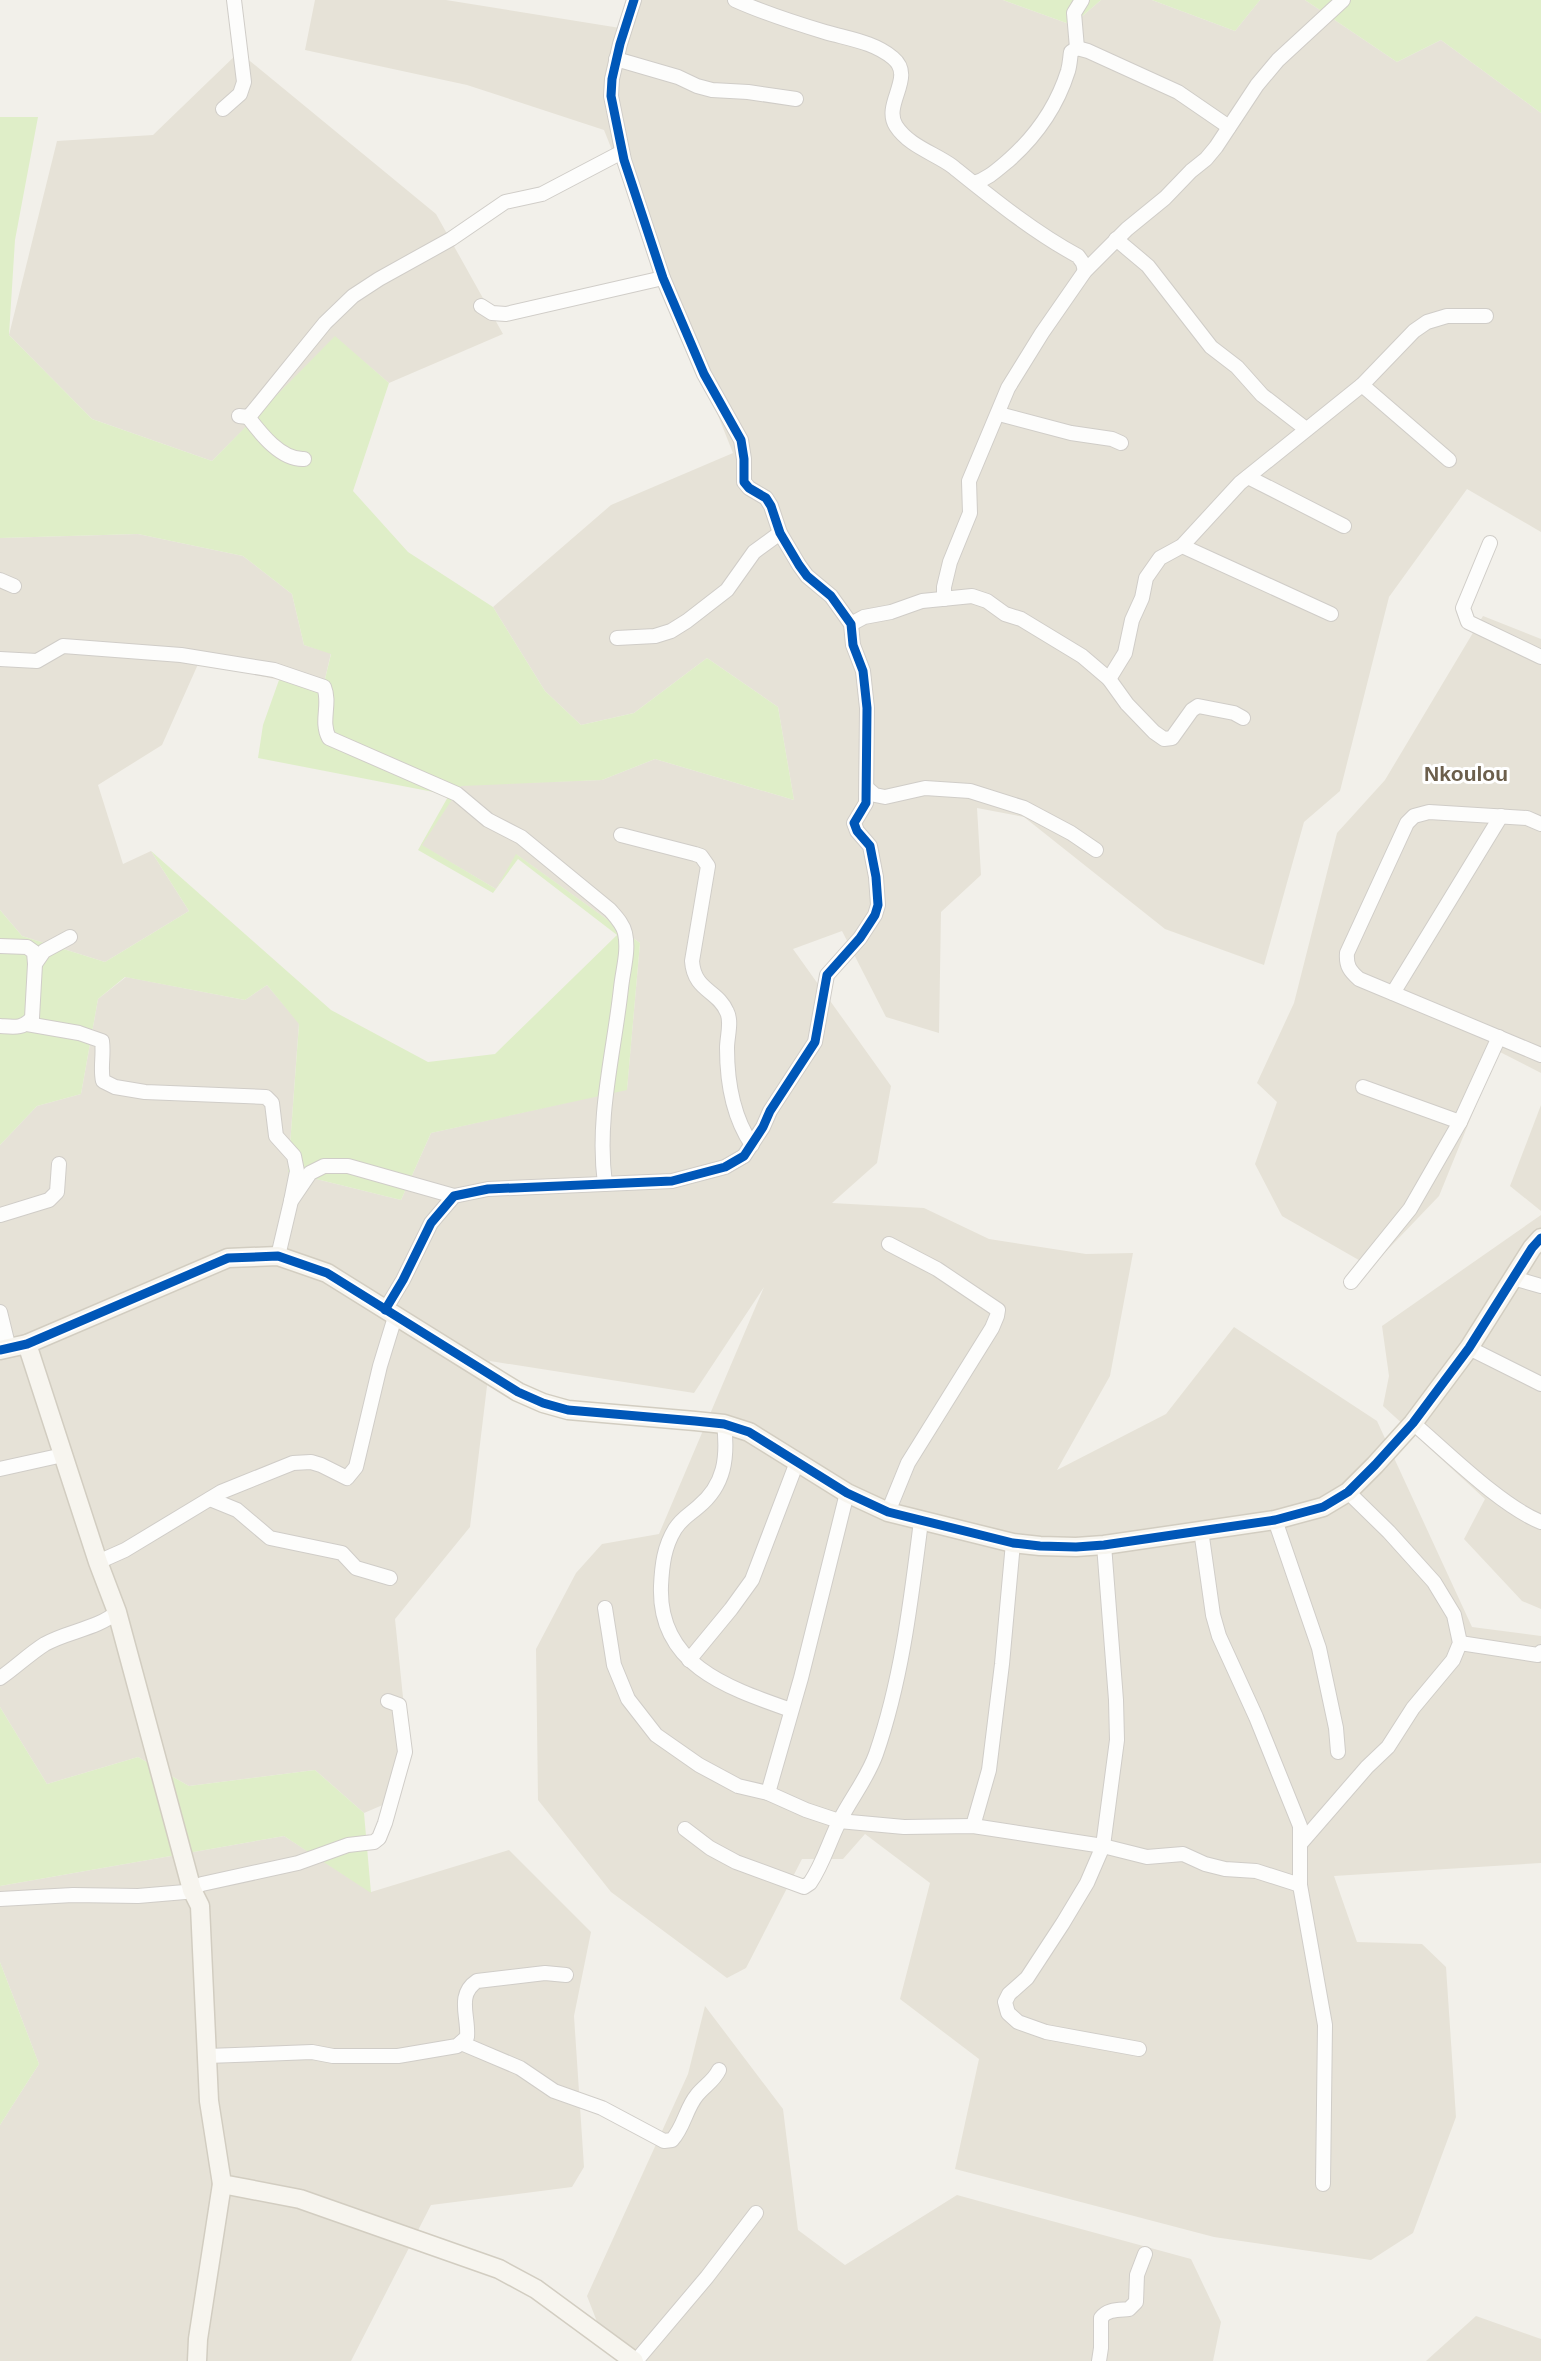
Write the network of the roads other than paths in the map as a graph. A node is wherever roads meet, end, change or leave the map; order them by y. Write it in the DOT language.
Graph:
graph roads {
  1 [pos="234,0"];
  2 [pos="634,0"];
  3 [pos="735,0"];
  4 [pos="1082,0"];
  5 [pos="1343,0"];
  6 [pos="1331,6"];
  7 [pos="1077,48"];
  8 [pos="616,59"];
  9 [pos="796,99"];
  10 [pos="223,109"];
  11 [pos="1229,127"];
  12 [pos="622,152"];
  13 [pos="974,183"];
  14 [pos="1116,239"];
  15 [pos="1084,271"];
  16 [pos="663,278"];
  17 [pos="481,306"];
  18 [pos="1486,316"];
  19 [pos="1362,385"];
  20 [pos="999,414"];
  21 [pos="1306,429"];
  22 [pos="1121,443"];
  23 [pos="304,459"];
  24 [pos="1449,460"];
  25 [pos="1248,477"];
  26 [pos="1344,526"];
  27 [pos="780,533"];
  28 [pos="1490,543"];
  29 [pos="1182,546"];
  30 [pos="0,580"];
  31 [pos="14,586"];
  32 [pos="944,599"];
  33 [pos="1331,614"];
  34 [pos="851,624"];
  35 [pos="617,638"];
  36 [pos="1541,657"];
  37 [pos="0,659"];
  38 [pos="1109,679"];
  39 [pos="1243,718"];
  40 [pos="867,788"];
  41 [pos="1501,816"];
  42 [pos="1541,824"];
  43 [pos="621,835"];
  44 [pos="1096,850"];
  45 [pos="70,937"];
  46 [pos="0,946"];
  47 [pos="35,964"];
  48 [pos="1393,993"];
  49 [pos="27,1024"];
  50 [pos="0,1026"];
  51 [pos="1499,1037"];
  52 [pos="1541,1055"];
  53 [pos="1363,1087"];
  54 [pos="1460,1122"];
  55 [pos="752,1145"];
  56 [pos="59,1164"];
  57 [pos="605,1184"];
  58 [pos="454,1196"];
  59 [pos="291,1201"];
  60 [pos="0,1215"];
  61 [pos="1541,1238"];
  62 [pos="889,1244"];
  63 [pos="278,1256"];
  64 [pos="1513,1278"];
  65 [pos="1351,1282"];
  66 [pos="1541,1286"];
  67 [pos="0,1312"];
  68 [pos="390,1314"];
  69 [pos="27,1344"];
  70 [pos="1469,1348"];
  71 [pos="5,1349"];
  72 [pos="1541,1384"];
  73 [pos="1413,1424"];
  74 [pos="724,1425"];
  75 [pos="63,1455"];
  76 [pos="797,1462"];
  77 [pos="0,1469"];
  78 [pos="1348,1492"];
  79 [pos="847,1493"];
  80 [pos="210,1499"];
  81 [pos="888,1512"];
  82 [pos="1275,1520"];
  83 [pos="921,1521"];
  84 [pos="1541,1522"];
  85 [pos="1201,1530"];
  86 [pos="1013,1543"];
  87 [pos="1104,1545"];
  88 [pos="98,1563"];
  89 [pos="390,1578"];
  90 [pos="605,1608"];
  91 [pos="117,1612"];
  92 [pos="1460,1642"];
  93 [pos="1541,1652"];
  94 [pos="688,1660"];
  95 [pos="0,1678"];
  96 [pos="388,1701"];
  97 [pos="791,1710"];
  98 [pos="1338,1752"];
  99 [pos="768,1793"];
  100 [pos="839,1821"];
  101 [pos="973,1826"];
  102 [pos="685,1829"];
  103 [pos="1301,1843"];
  104 [pos="1103,1846"];
  105 [pos="1300,1885"];
  106 [pos="192,1890"];
  107 [pos="0,1899"];
  108 [pos="566,1975"];
  109 [pos="461,2043"];
  110 [pos="1139,2049"];
  111 [pos="207,2056"];
  112 [pos="719,2070"];
  113 [pos="222,2184"];
  114 [pos="1323,2184"];
  115 [pos="756,2213"];
  116 [pos="1145,2254"];
  117 [pos="197,2361"];
  118 [pos="635,2361"];
  119 [pos="1099,2361"];
  1 -- 10 [label="street"];
  2 -- 8 [label="street"];
  3 -- 13 [label="street"];
  4 -- 7 [label="street"];
  5 -- 6 [label="street"];
  6 -- 11 [label="street"];
  7 -- 11 [label="street"];
  7 -- 13 [label="street"];
  8 -- 9 [label="street"];
  8 -- 12 [label="street"];
  11 -- 14 [label="street"];
  12 -- 16 [label="street"];
  12 -- 23 [label="street"];
  13 -- 15 [label="street"];
  14 -- 15 [label="street"];
  14 -- 21 [label="street"];
  15 -- 20 [label="street"];
  16 -- 17 [label="street"];
  16 -- 27 [label="street"];
  18 -- 19 [label="street"];
  19 -- 21 [label="street"];
  19 -- 24 [label="street"];
  20 -- 22 [label="street"];
  20 -- 32 [label="street"];
  21 -- 25 [label="street"];
  25 -- 26 [label="street"];
  25 -- 29 [label="street"];
  27 -- 34 [label="street"];
  27 -- 35 [label="street"];
  28 -- 36 [label="street"];
  29 -- 33 [label="street"];
  29 -- 38 [label="street"];
  30 -- 31 [label="street"];
  32 -- 34 [label="street"];
  32 -- 38 [label="street"];
  34 -- 40 [label="street"];
  37 -- 57 [label="street"];
  38 -- 39 [label="street"];
  40 -- 44 [label="street"];
  40 -- 55 [label="street"];
  41 -- 42 [label="street"];
  41 -- 48 [label="street"];
  41 -- 48 [label="street"];
  43 -- 55 [label="street"];
  45 -- 47 [label="street"];
  46 -- 47 [label="street"];
  47 -- 49 [label="street"];
  48 -- 51 [label="street"];
  49 -- 50 [label="street"];
  49 -- 59 [label="street"];
  51 -- 52 [label="street"];
  51 -- 54 [label="street"];
  53 -- 54 [label="street"];
  54 -- 65 [label="street"];
  55 -- 57 [label="street"];
  56 -- 60 [label="street"];
  57 -- 58 [label="street"];
  58 -- 59 [label="street"];
  58 -- 68 [label="street"];
  59 -- 63 [label="street"];
  61 -- 64 [label="street"];
  62 -- 81 [label="street"];
  63 -- 68 [label="street"];
  63 -- 69 [label="street"];
  64 -- 66 [label="street"];
  64 -- 70 [label="street"];
  67 -- 71 [label="street"];
  68 -- 74 [label="street"];
  68 -- 80 [label="street"];
  69 -- 71 [label="street"];
  69 -- 75 [label="street"];
  70 -- 72 [label="street"];
  70 -- 73 [label="street"];
  73 -- 78 [label="street"];
  73 -- 84 [label="street"];
  74 -- 76 [label="street"];
  74 -- 94 [label="street"];
  75 -- 77 [label="street"];
  75 -- 88 [label="street"];
  76 -- 79 [label="street"];
  76 -- 94 [label="street"];
  78 -- 82 [label="street"];
  78 -- 92 [label="street"];
  79 -- 81 [label="street"];
  79 -- 97 [label="street"];
  80 -- 88 [label="street"];
  80 -- 89 [label="street"];
  81 -- 83 [label="street"];
  82 -- 85 [label="street"];
  82 -- 98 [label="street"];
  83 -- 86 [label="street"];
  83 -- 100 [label="street"];
  85 -- 87 [label="street"];
  85 -- 103 [label="street"];
  86 -- 87 [label="street"];
  86 -- 101 [label="street"];
  87 -- 104 [label="street"];
  88 -- 91 [label="street"];
  90 -- 99 [label="street"];
  91 -- 95 [label="street"];
  91 -- 106 [label="street"];
  92 -- 93 [label="street"];
  92 -- 103 [label="street"];
  94 -- 97 [label="street"];
  96 -- 106 [label="street"];
  97 -- 99 [label="street"];
  99 -- 100 [label="street"];
  100 -- 101 [label="street"];
  100 -- 102 [label="street"];
  101 -- 104 [label="street"];
  103 -- 105 [label="street"];
  104 -- 105 [label="street"];
  104 -- 110 [label="street"];
  105 -- 114 [label="street"];
  106 -- 107 [label="street"];
  106 -- 111 [label="street"];
  108 -- 109 [label="street"];
  109 -- 111 [label="street"];
  109 -- 112 [label="street"];
  111 -- 113 [label="street"];
  113 -- 117 [label="street"];
  113 -- 118 [label="street"];
  115 -- 118 [label="street"];
  116 -- 119 [label="street"];
}
